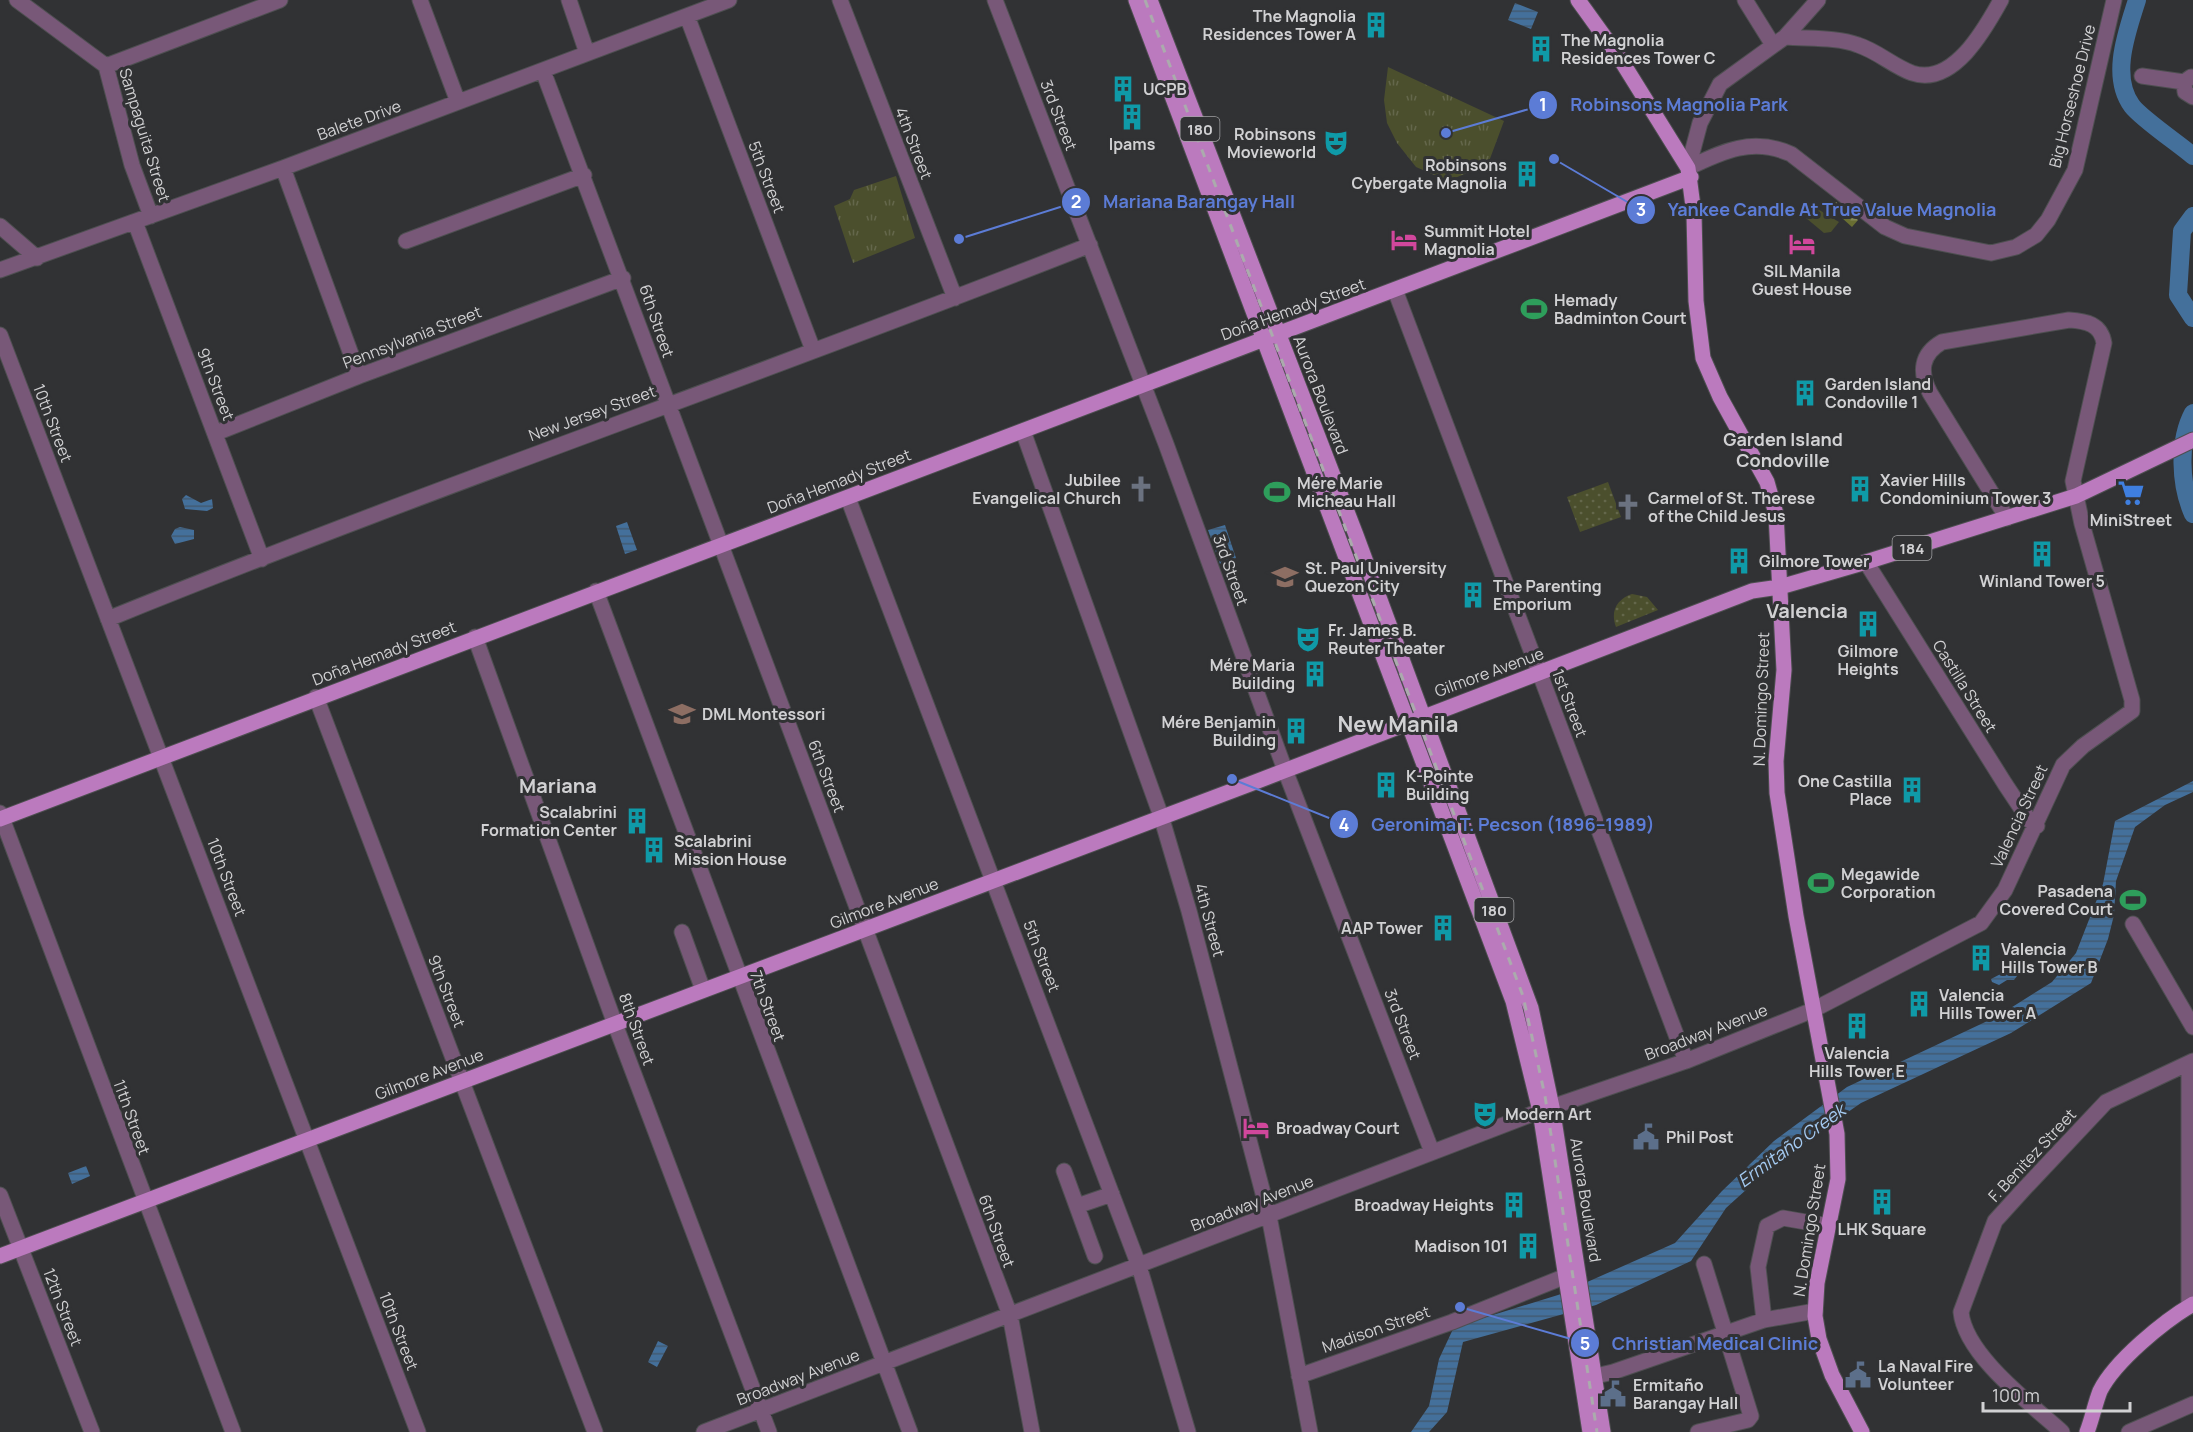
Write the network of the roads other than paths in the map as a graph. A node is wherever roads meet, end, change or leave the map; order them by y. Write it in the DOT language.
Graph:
graph roads {
  1 [pos="17,0"];
  2 [pos="280,0"];
  3 [pos="420,0"];
  4 [pos="569,0"];
  5 [pos="840,0"];
  6 [pos="995,0"];
  7 [pos="1136,0"];
  8 [pos="1150,0"];
  9 [pos="1578,0"];
  10 [pos="1745,0"];
  11 [pos="1818,0"];
  12 [pos="2001,0"];
  13 [pos="2115,0"];
  14 [pos="726,1"];
  15 [pos="687,16"];
  16 [pos="1779,41"];
  17 [pos="587,53"];
  18 [pos="106,66"];
  19 [pos="543,71"];
  20 [pos="2142,76"];
  21 [pos="2189,79"];
  22 [pos="2193,97"];
  23 [pos="458,102"];
  24 [pos="283,168"];
  25 [pos="1689,173"];
  26 [pos="584,175"];
  27 [pos="151,216"];
  28 [pos="135,222"];
  29 [pos="0,226"];
  30 [pos="406,241"];
  31 [pos="1090,245"];
  32 [pos="37,258"];
  33 [pos="0,270"];
  34 [pos="622,278"];
  35 [pos="1395,290"];
  36 [pos="955,298"];
  37 [pos="0,335"];
  38 [pos="1272,336"];
  39 [pos="813,351"];
  40 [pos="359,376"];
  41 [pos="1143,386"];
  42 [pos="667,405"];
  43 [pos="1023,431"];
  44 [pos="216,433"];
  45 [pos="2193,440"];
  46 [pos="2076,496"];
  47 [pos="848,498"];
  48 [pos="2007,518"];
  49 [pos="721,546"];
  50 [pos="262,559"];
  51 [pos="1866,562"];
  52 [pos="1780,587"];
  53 [pos="596,591"];
  54 [pos="108,619"];
  55 [pos="475,638"];
  56 [pos="1539,673"];
  57 [pos="316,697"];
  58 [pos="1416,720"];
  59 [pos="161,757"];
  60 [pos="1285,770"];
  61 [pos="1161,816"];
  62 [pos="1,817"];
  63 [pos="2037,826"];
  64 [pos="994,880"];
  65 [pos="2133,924"];
  66 [pos="865,930"];
  67 [pos="682,932"];
  68 [pos="738,976"];
  69 [pos="703,990"];
  70 [pos="1813,1010"];
  71 [pos="615,1024"];
  72 [pos="2193,1027"];
  73 [pos="1686,1061"];
  74 [pos="2191,1067"];
  75 [pos="462,1081"];
  76 [pos="1546,1109"];
  77 [pos="308,1140"];
  78 [pos="1432,1152"];
  79 [pos="1064,1171"];
  80 [pos="1112,1194"];
  81 [pos="0,1195"];
  82 [pos="145,1202"];
  83 [pos="1077,1206"];
  84 [pos="1269,1216"];
  85 [pos="1829,1226"];
  86 [pos="20,1248"];
  87 [pos="0,1256"];
  88 [pos="1095,1256"];
  89 [pos="1704,1264"];
  90 [pos="1139,1266"];
  91 [pos="1571,1282"];
  92 [pos="2191,1306"];
  93 [pos="1815,1311"];
  94 [pos="1010,1316"];
  95 [pos="1764,1320"];
  96 [pos="1727,1335"];
  97 [pos="883,1365"];
  98 [pos="1299,1376"];
  99 [pos="1588,1378"];
  100 [pos="2193,1404"];
  101 [pos="761,1411"];
  102 [pos="92,1432"];
  103 [pos="233,1432"];
  104 [pos="418,1432"];
  105 [pos="595,1432"];
  106 [pos="704,1432"];
  107 [pos="769,1432"];
  108 [pos="910,1432"];
  109 [pos="1032,1432"];
  110 [pos="1188,1432"];
  111 [pos="1310,1432"];
  112 [pos="1590,1432"];
  113 [pos="1603,1432"];
  114 [pos="1698,1432"];
  115 [pos="1862,1432"];
  116 [pos="2062,1432"];
  117 [pos="2087,1432"];
  118 [pos="2129,1432"];
  1 -- 18 [label="street, Sampaguita Street"];
  2 -- 18 [label="street"];
  3 -- 23 [label="street"];
  4 -- 17 [label="street"];
  5 -- 36 [label="street, 4th Street"];
  6 -- 31 [label="street, 3rd Street"];
  7 -- 38 [label="main road, Aurora Boulevard / 180"];
  8 -- 38 [label="main road, Aurora Boulevard / 180"];
  9 -- 25 [label="main road, N. Domingo Street"];
  10 -- 16 [label="street"];
  11 -- 16 [label="street"];
  12 -- 16 [label="street"];
  13 -- 25 [label="street, Big Horseshoe Drive"];
  14 -- 15 [label="street, Balete Drive"];
  15 -- 17 [label="street, Balete Drive"];
  15 -- 39 [label="street, 5th Street"];
  16 -- 25 [label="street"];
  17 -- 19 [label="street, Balete Drive"];
  18 -- 27 [label="street, Sampaguita Street"];
  19 -- 23 [label="street, Balete Drive"];
  19 -- 26 [label="street, 6th Street"];
  20 -- 21 [label="street"];
  21 -- 22 [label="street"];
  23 -- 24 [label="street, Balete Drive"];
  24 -- 27 [label="street, Balete Drive"];
  24 -- 40 [label="street"];
  25 -- 35 [label="main road, Doña Hemady Street"];
  25 -- 52 [label="main road, N. Domingo Street"];
  26 -- 30 [label="street"];
  26 -- 34 [label="street, 6th Street"];
  27 -- 28 [label="street, Balete Drive"];
  28 -- 32 [label="street, Balete Drive"];
  28 -- 44 [label="street, 9th Street"];
  29 -- 32 [label="street"];
  31 -- 36 [label="street, New Jersey Street"];
  31 -- 41 [label="street, 3rd Street"];
  32 -- 33 [label="street, Balete Drive"];
  34 -- 40 [label="street, Pennsylvania Street"];
  34 -- 42 [label="street, 6th Street"];
  35 -- 38 [label="main road, Doña Hemady Street"];
  35 -- 56 [label="street, 1st Street"];
  36 -- 39 [label="street, New Jersey Street"];
  37 -- 54 [label="street, 10th Street"];
  38 -- 41 [label="main road, Doña Hemady Street"];
  38 -- 58 [label="main road, Aurora Boulevard / 180"];
  39 -- 42 [label="street, New Jersey Street"];
  40 -- 44 [label="street, Pennsylvania Street"];
  41 -- 43 [label="main road, Doña Hemady Street"];
  41 -- 60 [label="street, 3rd Street"];
  42 -- 49 [label="street, 6th Street"];
  42 -- 50 [label="street, New Jersey Street"];
  43 -- 47 [label="main road, Doña Hemady Street"];
  43 -- 61 [label="street, 4th Street"];
  44 -- 50 [label="street, 9th Street"];
  45 -- 46 [label="main road, 184"];
  46 -- 48 [label="main road, 184"];
  46 -- 48 [label="street"];
  46 -- 63 [label="street, Valencia Street"];
  47 -- 49 [label="main road, Doña Hemady Street"];
  47 -- 64 [label="street, 5th Street"];
  48 -- 51 [label="main road, 184"];
  49 -- 53 [label="main road, Doña Hemady Street"];
  49 -- 66 [label="street, 6th Street"];
  50 -- 54 [label="street, New Jersey Street"];
  51 -- 52 [label="main road, 184"];
  51 -- 63 [label="street, Castilla Street"];
  52 -- 56 [label="main road, Gilmore Avenue / 184"];
  52 -- 70 [label="main road, N. Domingo Street"];
  53 -- 55 [label="main road, Doña Hemady Street"];
  53 -- 68 [label="street, 7th Street"];
  54 -- 59 [label="street, 10th Street"];
  55 -- 57 [label="main road, Doña Hemady Street"];
  55 -- 71 [label="street, 8th Street"];
  56 -- 58 [label="main road, Gilmore Avenue / 184"];
  56 -- 73 [label="street, 1st Street"];
  57 -- 59 [label="main road, Doña Hemady Street"];
  57 -- 75 [label="street, 9th Street"];
  58 -- 60 [label="main road, Gilmore Avenue"];
  58 -- 76 [label="main road, Aurora Boulevard / 180"];
  59 -- 62 [label="main road, Doña Hemady Street"];
  59 -- 77 [label="street, 10th Street"];
  60 -- 61 [label="main road, Gilmore Avenue"];
  60 -- 78 [label="street, 3rd Street"];
  61 -- 64 [label="main road, Gilmore Avenue"];
  61 -- 84 [label="street, 4th Street"];
  62 -- 82 [label="street, 11th Street"];
  63 -- 70 [label="street, Valencia Street"];
  64 -- 66 [label="main road, Gilmore Avenue"];
  64 -- 80 [label="street, 5th Street"];
  65 -- 72 [label="street"];
  66 -- 68 [label="main road, Gilmore Avenue"];
  66 -- 94 [label="street, 6th Street"];
  67 -- 69 [label="street"];
  68 -- 69 [label="main road, Gilmore Avenue"];
  68 -- 97 [label="street, 7th Street"];
  69 -- 71 [label="main road, Gilmore Avenue"];
  70 -- 73 [label="street, Broadway Avenue"];
  70 -- 85 [label="main road, N. Domingo Street"];
  71 -- 75 [label="main road, Gilmore Avenue"];
  71 -- 101 [label="street, 8th Street"];
  73 -- 76 [label="street, Broadway Avenue"];
  74 -- 92 [label="street"];
  74 -- 116 [label="street, F. Benitez Street"];
  75 -- 77 [label="main road, Gilmore Avenue"];
  75 -- 105 [label="street, 9th Street"];
  76 -- 78 [label="street, Broadway Avenue"];
  76 -- 91 [label="main road, Aurora Boulevard / 180"];
  77 -- 82 [label="main road, Gilmore Avenue"];
  77 -- 104 [label="street, 10th Street"];
  78 -- 84 [label="street, Broadway Avenue"];
  79 -- 83 [label="street"];
  80 -- 83 [label="street"];
  80 -- 90 [label="street, 5th Street"];
  81 -- 86 [label="street, 12th Street"];
  82 -- 86 [label="main road, Gilmore Avenue"];
  82 -- 103 [label="street, 11th Street"];
  83 -- 88 [label="street"];
  84 -- 90 [label="street, Broadway Avenue"];
  84 -- 98 [label="street, 4th Street"];
  85 -- 93 [label="main road, N. Domingo Street"];
  85 -- 95 [label="street"];
  86 -- 87 [label="main road, Gilmore Avenue"];
  86 -- 102 [label="street, 12th Street"];
  89 -- 96 [label="street"];
  90 -- 94 [label="street, Broadway Avenue"];
  90 -- 110 [label="street, 5th Street"];
  91 -- 98 [label="street, Madison Street"];
  91 -- 99 [label="main road, Aurora Boulevard / 180"];
  92 -- 117 [label="main road"];
  93 -- 95 [label="street"];
  93 -- 115 [label="main road, N. Domingo Street"];
  94 -- 97 [label="street, Broadway Avenue"];
  94 -- 109 [label="street, 6th Street"];
  95 -- 96 [label="street"];
  96 -- 99 [label="street"];
  96 -- 114 [label="street"];
  97 -- 101 [label="street, Broadway Avenue"];
  97 -- 108 [label="street, 7th Street"];
  98 -- 111 [label="street, 4th Street"];
  99 -- 112 [label="main road, Aurora Boulevard / 180"];
  99 -- 113 [label="main road, Aurora Boulevard / 180"];
  100 -- 118 [label="street"];
  101 -- 106 [label="street, Broadway Avenue"];
  101 -- 107 [label="street, 8th Street"];
}
